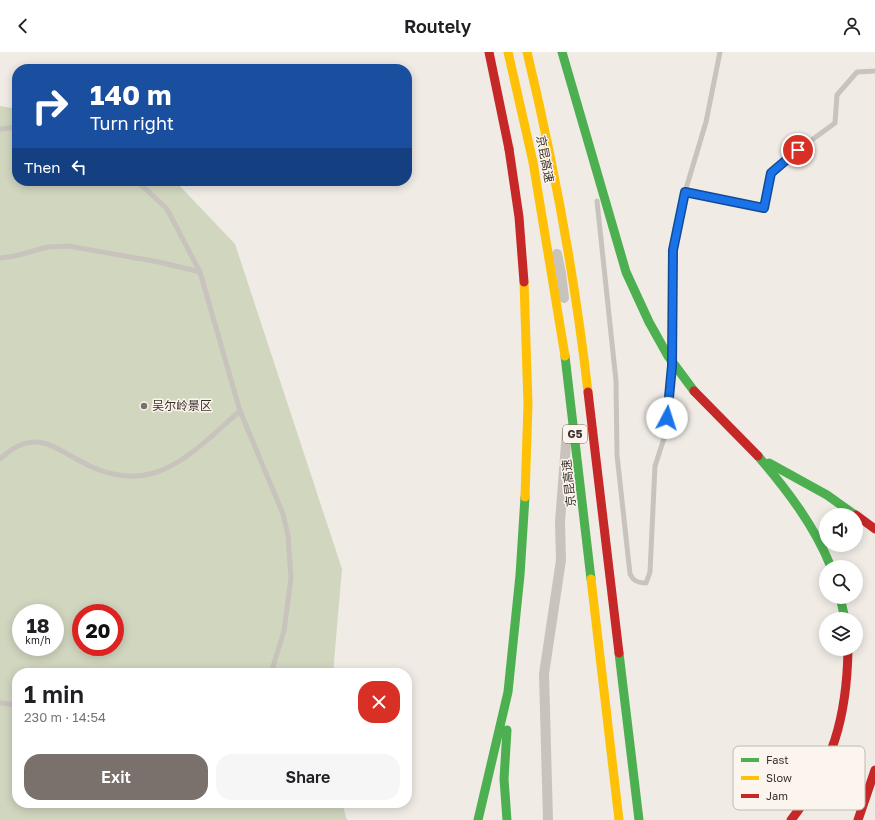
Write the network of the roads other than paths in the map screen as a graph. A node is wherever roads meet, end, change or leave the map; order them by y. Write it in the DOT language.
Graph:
graph roads {
  1 [pos="481,52"];
  2 [pos="489,52"];
  3 [pos="508,52"];
  4 [pos="528,52"];
  5 [pos="562,52"];
  6 [pos="720,52"];
  7 [pos="875,71"];
  8 [pos="564,83"];
  9 [pos="587,114"];
  10 [pos="12,128"];
  11 [pos="0,129"];
  12 [pos="592,130"];
  13 [pos="586,157"];
  14 [pos="142,186"];
  15 [pos="685,192"];
  16 [pos="595,196"];
  17 [pos="0,258"];
  18 [pos="200,272"];
  19 [pos="240,411"];
  20 [pos="758,456"];
  21 [pos="0,459"];
  22 [pos="846,508"];
  23 [pos="863,520"];
  24 [pos="875,529"];
  25 [pos="829,560"];
  26 [pos="848,656"];
  27 [pos="273,668"];
  28 [pos="508,692"];
  29 [pos="0,703"];
  30 [pos="12,704"];
  31 [pos="836,746"];
  32 [pos="875,770"];
  33 [pos="865,799"];
  34 [pos="799,810"];
  35 [pos="861,810"];
  36 [pos="478,820"];
  37 [pos="507,820"];
  38 [pos="548,820"];
  39 [pos="619,820"];
  40 [pos="639,820"];
  41 [pos="791,820"];
  42 [pos="858,820"];
  1 -- 38 [label="street"];
  2 -- 28 [label="highway, bridge"];
  3 -- 39 [label="highway, 京昆高速 / G5, bridge"];
  4 -- 40 [label="highway, 京昆高速 / G5"];
  5 -- 20 [label="highway, bridge"];
  6 -- 15 [label="lane"];
  7 -- 15 [label="lane"];
  8 -- 9 [label="lane"];
  10 -- 11 [label="lane"];
  12 -- 13 [label="lane"];
  14 -- 18 [label="lane"];
  15 -- 16 [label="lane"];
  17 -- 18 [label="lane"];
  18 -- 19 [label="lane"];
  19 -- 21 [label="lane"];
  19 -- 27 [label="lane"];
  20 -- 22 [label="highway"];
  20 -- 25 [label="highway"];
  23 -- 24 [label="highway"];
  26 -- 31 [label="highway"];
  28 -- 36 [label="highway"];
  28 -- 37 [label="highway"];
  29 -- 30 [label="lane"];
  32 -- 33 [label="highway"];
  34 -- 41 [label="highway"];
  35 -- 42 [label="highway"];
}
